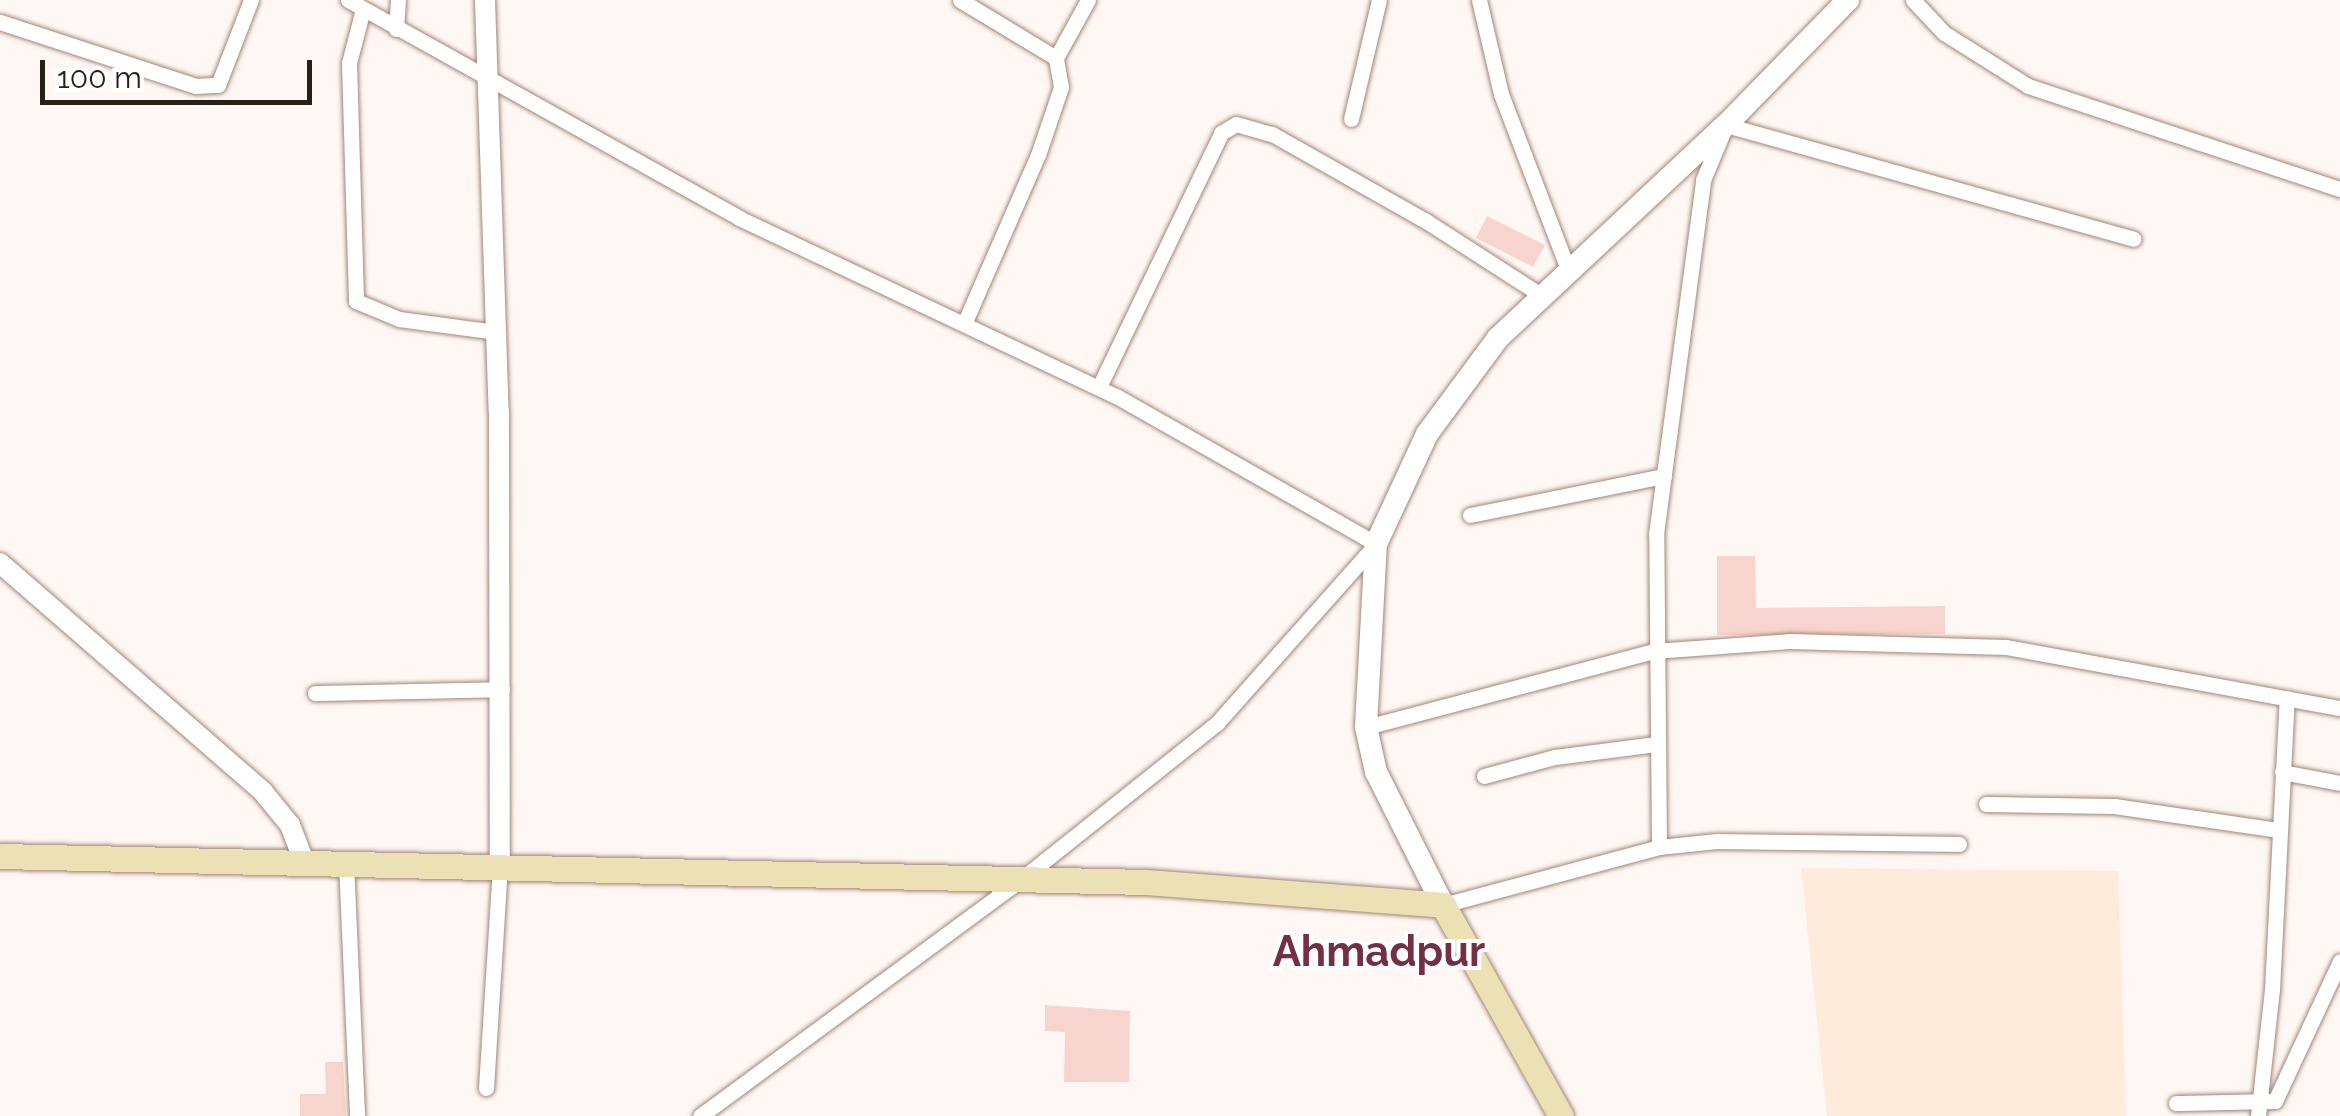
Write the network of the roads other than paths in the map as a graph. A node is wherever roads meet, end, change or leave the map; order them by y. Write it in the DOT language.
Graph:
graph roads {
  1 [pos="250,0"];
  2 [pos="348,0"];
  3 [pos="398,0"];
  4 [pos="484,0"];
  5 [pos="960,0"];
  6 [pos="1088,0"];
  7 [pos="1378,0"];
  8 [pos="1479,0"];
  9 [pos="1848,0"];
  10 [pos="1913,0"];
  11 [pos="363,9"];
  12 [pos="0,22"];
  13 [pos="396,30"];
  14 [pos="1056,58"];
  15 [pos="491,83"];
  16 [pos="1351,118"];
  17 [pos="1726,125"];
  18 [pos="2340,189"];
  19 [pos="2132,239"];
  20 [pos="1568,269"];
  21 [pos="1540,296"];
  22 [pos="964,324"];
  23 [pos="497,332"];
  24 [pos="1098,388"];
  25 [pos="1664,476"];
  26 [pos="1470,515"];
  27 [pos="1376,544"];
  28 [pos="0,563"];
  29 [pos="1654,651"];
  30 [pos="502,689"];
  31 [pos="315,693"];
  32 [pos="2286,698"];
  33 [pos="2340,708"];
  34 [pos="1366,728"];
  35 [pos="1656,744"];
  36 [pos="2282,772"];
  37 [pos="1484,776"];
  38 [pos="2340,783"];
  39 [pos="1986,804"];
  40 [pos="2279,830"];
  41 [pos="1958,844"];
  42 [pos="1659,847"];
  43 [pos="0,856"];
  44 [pos="304,861"];
  45 [pos="346,862"];
  46 [pos="500,865"];
  47 [pos="1024,878"];
  48 [pos="1442,905"];
  49 [pos="2340,961"];
  50 [pos="486,1088"];
  51 [pos="2176,1103"];
  52 [pos="2259,1108"];
  53 [pos="356,1116"];
  54 [pos="700,1116"];
  55 [pos="1562,1116"];
  1 -- 12 [label="street"];
  2 -- 11 [label="street"];
  3 -- 13 [label="street"];
  4 -- 15 [label="street"];
  5 -- 14 [label="street"];
  6 -- 14 [label="street"];
  7 -- 16 [label="street"];
  8 -- 20 [label="street"];
  9 -- 17 [label="main road"];
  10 -- 18 [label="street"];
  11 -- 13 [label="street"];
  11 -- 23 [label="street"];
  13 -- 15 [label="street"];
  14 -- 22 [label="street"];
  15 -- 22 [label="street"];
  15 -- 23 [label="street"];
  17 -- 19 [label="street"];
  17 -- 20 [label="main road"];
  17 -- 25 [label="street"];
  20 -- 21 [label="main road"];
  21 -- 24 [label="street"];
  21 -- 27 [label="main road"];
  22 -- 24 [label="street"];
  23 -- 30 [label="street"];
  24 -- 27 [label="street"];
  25 -- 26 [label="street"];
  25 -- 29 [label="street"];
  27 -- 34 [label="main road"];
  27 -- 47 [label="street"];
  28 -- 44 [label="street"];
  29 -- 32 [label="street"];
  29 -- 34 [label="street"];
  29 -- 35 [label="street"];
  30 -- 31 [label="street"];
  30 -- 46 [label="street"];
  32 -- 33 [label="street"];
  32 -- 36 [label="street"];
  34 -- 48 [label="main road"];
  35 -- 37 [label="street"];
  35 -- 42 [label="street"];
  36 -- 38 [label="street"];
  36 -- 40 [label="street"];
  39 -- 40 [label="street"];
  40 -- 52 [label="street"];
  41 -- 42 [label="street"];
  42 -- 48 [label="street"];
  43 -- 44 [label="main road"];
  44 -- 45 [label="main road"];
  45 -- 46 [label="main road"];
  45 -- 53 [label="street"];
  46 -- 47 [label="main road"];
  46 -- 50 [label="street"];
  47 -- 48 [label="main road"];
  47 -- 54 [label="street"];
  48 -- 55 [label="main road"];
  49 -- 52 [label="street"];
  51 -- 52 [label="street"];
}
